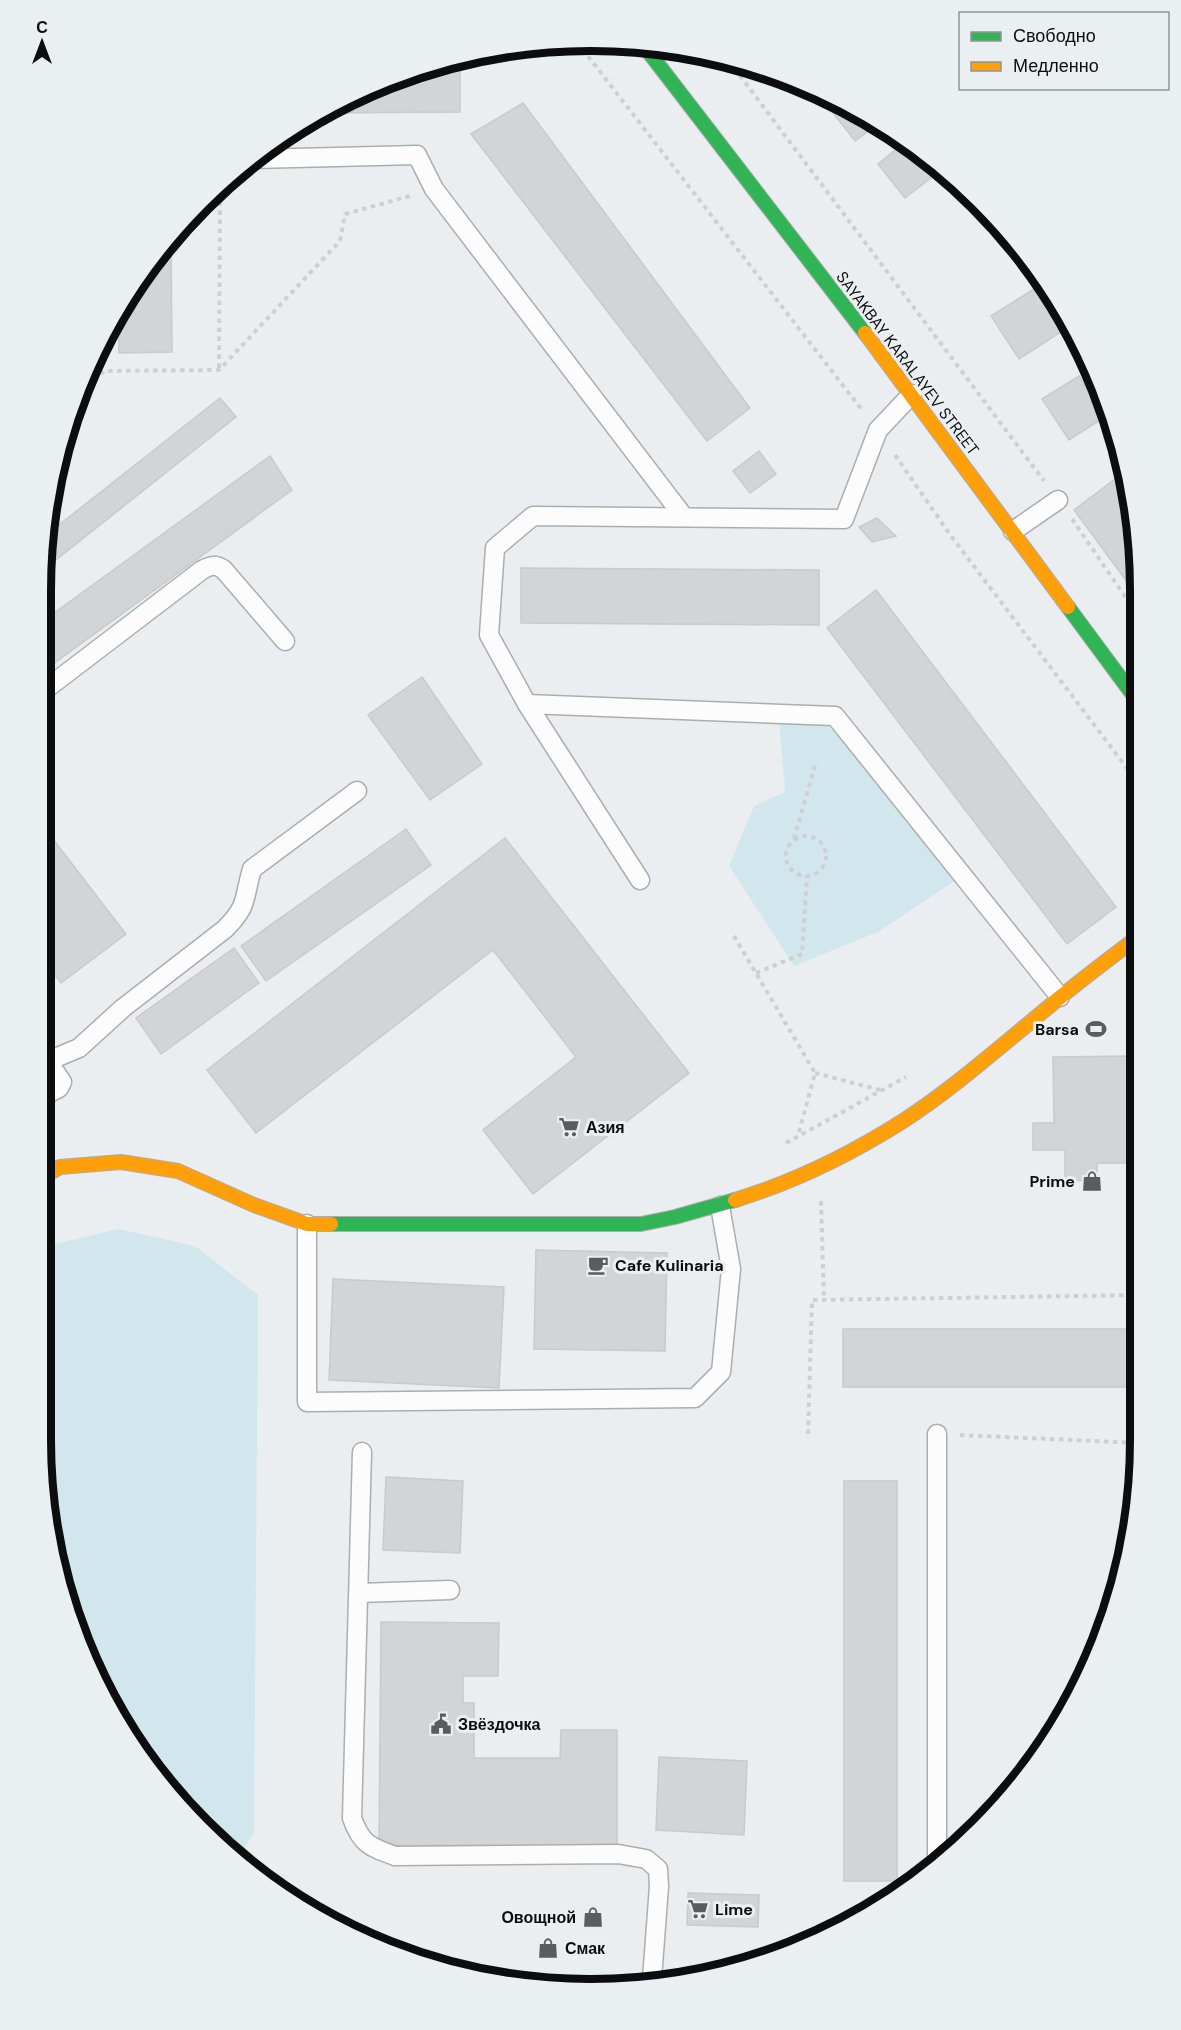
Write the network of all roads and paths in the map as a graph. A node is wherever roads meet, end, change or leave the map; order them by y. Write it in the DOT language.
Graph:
graph roads {
  1 [pos="651,55"];
  2 [pos="738,71"];
  3 [pos="267,159"];
  4 [pos="434,189"];
  5 [pos="220,199"];
  6 [pos="1020,263"];
  7 [pos="1027,276"];
  8 [pos="219,370"];
  9 [pos="94,381"];
  10 [pos="912,394"];
  11 [pos="1058,500"];
  12 [pos="684,517"];
  13 [pos="1013,531"];
  14 [pos="1130,604"];
  15 [pos="285,641"];
  16 [pos="51,685"];
  17 [pos="1130,691"];
  18 [pos="527,704"];
  19 [pos="816,762"];
  20 [pos="357,791"];
  21 [pos="794,839"];
  22 [pos="807,876"];
  23 [pos="640,880"];
  24 [pos="734,936"];
  25 [pos="1130,943"];
  26 [pos="756,973"];
  27 [pos="1060,997"];
  28 [pos="51,1055"];
  29 [pos="51,1065"];
  30 [pos="815,1073"];
  31 [pos="880,1090"];
  32 [pos="51,1092"];
  33 [pos="798,1136"];
  34 [pos="821,1167"];
  35 [pos="51,1172"];
  36 [pos="720,1206"];
  37 [pos="307,1224"];
  38 [pos="1130,1295"];
  39 [pos="824,1300"];
  40 [pos="808,1434"];
  41 [pos="937,1434"];
  42 [pos="1130,1443"];
  43 [pos="362,1452"];
  44 [pos="450,1590"];
  45 [pos="359,1593"];
  46 [pos="937,1853"];
  47 [pos="870,1901"];
  48 [pos="802,1935"];
  49 [pos="652,1975"];
  1 -- 10 [label="street, SAYAKBAY KARALAYEV STREET"];
  2 -- 11 [label="path"];
  3 -- 4 [label="lane"];
  4 -- 8 [label="path"];
  4 -- 12 [label="lane"];
  5 -- 8 [label="path"];
  6 -- 7 [label="path"];
  8 -- 9 [label="path"];
  10 -- 12 [label="lane"];
  10 -- 13 [label="street, SAYAKBAY KARALAYEV STREET"];
  11 -- 13 [label="lane"];
  11 -- 14 [label="path"];
  12 -- 18 [label="lane"];
  13 -- 17 [label="street, SAYAKBAY KARALAYEV STREET"];
  15 -- 16 [label="lane"];
  18 -- 23 [label="lane"];
  18 -- 27 [label="lane"];
  19 -- 21 [label="path"];
  20 -- 28 [label="lane"];
  21 -- 22 [label="path"];
  21 -- 22 [label="path"];
  22 -- 26 [label="path"];
  24 -- 26 [label="path"];
  25 -- 27 [label="street"];
  26 -- 30 [label="path"];
  27 -- 34 [label="street"];
  29 -- 32 [label="lane"];
  30 -- 31 [label="path"];
  30 -- 33 [label="path"];
  34 -- 36 [label="street"];
  34 -- 39 [label="path"];
  35 -- 37 [label="street"];
  36 -- 37 [label="street"];
  36 -- 37 [label="lane"];
  38 -- 39 [label="path"];
  39 -- 40 [label="path"];
  41 -- 42 [label="path"];
  41 -- 46 [label="lane"];
  43 -- 45 [label="lane"];
  44 -- 45 [label="lane"];
  45 -- 49 [label="lane"];
  47 -- 48 [label="path"];
}
